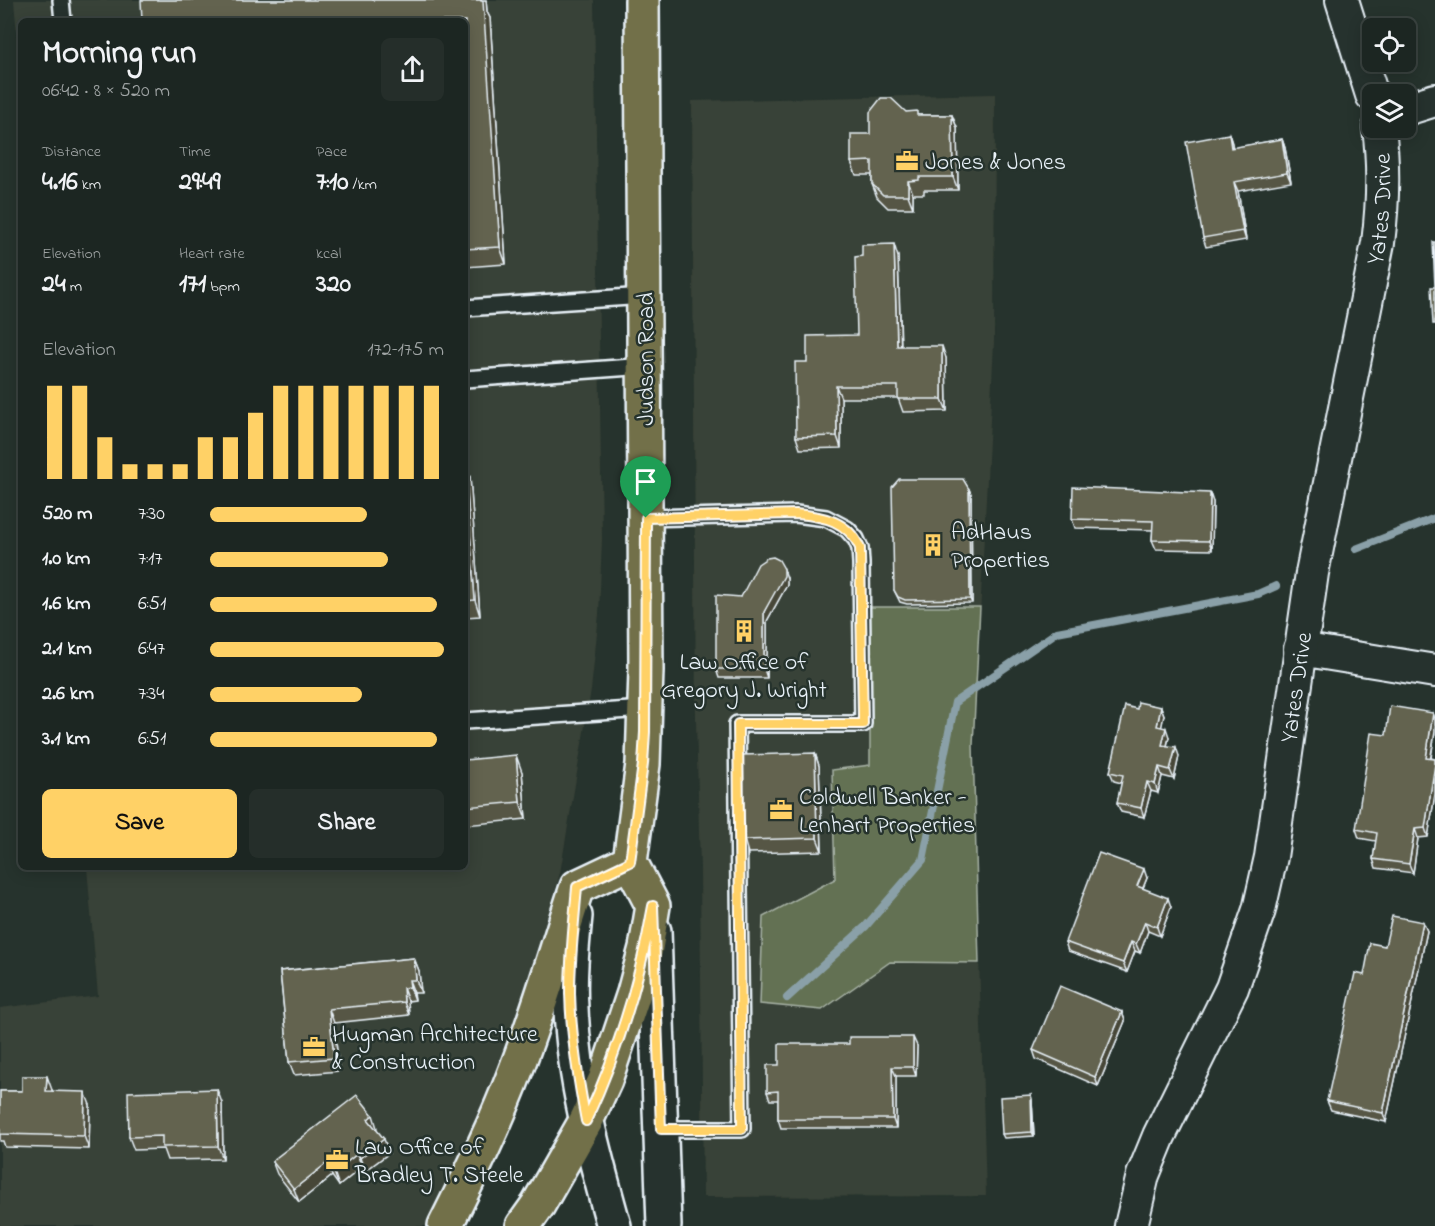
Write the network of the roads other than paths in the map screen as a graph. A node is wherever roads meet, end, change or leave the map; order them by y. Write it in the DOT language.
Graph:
graph roads {
  1 [pos="61,0"];
  2 [pos="642,0"];
  3 [pos="1342,0"];
  4 [pos="63,18"];
  5 [pos="1369,84"];
  6 [pos="1435,100"];
  7 [pos="1416,106"];
  8 [pos="1380,138"];
  9 [pos="645,296"];
  10 [pos="468,308"];
  11 [pos="645,366"];
  12 [pos="468,379"];
  13 [pos="646,518"];
  14 [pos="1300,649"];
  15 [pos="1435,670"];
  16 [pos="645,709"];
  17 [pos="468,721"];
  18 [pos="630,862"];
  19 [pos="577,887"];
  20 [pos="653,906"];
  21 [pos="586,1121"];
  22 [pos="661,1129"];
  23 [pos="445,1226"];
  24 [pos="523,1226"];
  25 [pos="614,1226"];
  26 [pos="664,1226"];
  27 [pos="1131,1226"];
  1 -- 4 [label="lane"];
  2 -- 9 [label="main road, Judson Road"];
  3 -- 5 [label="street"];
  6 -- 7 [label="street"];
  8 -- 14 [label="street, Yates Drive"];
  9 -- 10 [label="lane"];
  9 -- 11 [label="main road, Judson Road"];
  11 -- 12 [label="lane"];
  11 -- 13 [label="main road, Judson Road"];
  13 -- 16 [label="main road, Judson Road"];
  13 -- 22 [label="lane"];
  14 -- 15 [label="street"];
  14 -- 27 [label="street, Yates Drive"];
  16 -- 17 [label="lane"];
  16 -- 18 [label="main road, Judson Road"];
  18 -- 19 [label="main road"];
  18 -- 20 [label="main road"];
  19 -- 21 [label="street"];
  19 -- 23 [label="main road"];
  20 -- 21 [label="main road"];
  20 -- 22 [label="street"];
  21 -- 24 [label="main road"];
  21 -- 25 [label="street"];
  22 -- 26 [label="street"];
}
